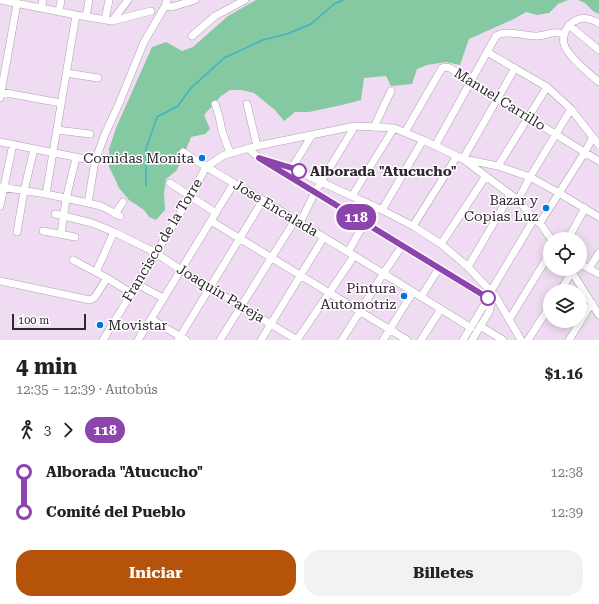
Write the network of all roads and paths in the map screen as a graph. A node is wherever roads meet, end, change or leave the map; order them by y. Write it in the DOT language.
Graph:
graph roads {
  1 [pos="0,0"];
  2 [pos="43,0"];
  3 [pos="61,0"];
  4 [pos="89,0"];
  5 [pos="109,0"];
  6 [pos="128,0"];
  7 [pos="195,0"];
  8 [pos="245,0"];
  9 [pos="15,2"];
  10 [pos="166,3"];
  11 [pos="41,8"];
  12 [pos="151,11"];
  13 [pos="59,12"];
  14 [pos="76,15"];
  15 [pos="86,17"];
  16 [pos="109,21"];
  17 [pos="599,23"];
  18 [pos="569,25"];
  19 [pos="564,34"];
  20 [pos="192,36"];
  21 [pos="599,50"];
  22 [pos="487,52"];
  23 [pos="515,68"];
  24 [pos="66,73"];
  25 [pos="98,78"];
  26 [pos="471,82"];
  27 [pos="599,82"];
  28 [pos="547,87"];
  29 [pos="391,91"];
  30 [pos="0,94"];
  31 [pos="498,98"];
  32 [pos="62,103"];
  33 [pos="215,104"];
  34 [pos="247,104"];
  35 [pos="571,109"];
  36 [pos="528,118"];
  37 [pos="355,126"];
  38 [pos="374,126"];
  39 [pos="394,128"];
  40 [pos="57,130"];
  41 [pos="405,132"];
  42 [pos="90,134"];
  43 [pos="556,134"];
  44 [pos="312,135"];
  45 [pos="592,137"];
  46 [pos="423,140"];
  47 [pos="0,142"];
  48 [pos="13,144"];
  49 [pos="257,146"];
  50 [pos="435,146"];
  51 [pos="599,146"];
  52 [pos="248,148"];
  53 [pos="34,149"];
  54 [pos="183,152"];
  55 [pos="585,152"];
  56 [pos="53,153"];
  57 [pos="230,153"];
  58 [pos="76,158"];
  59 [pos="259,158"];
  60 [pos="460,158"];
  61 [pos="95,161"];
  62 [pos="599,161"];
  63 [pos="498,166"];
  64 [pos="206,167"];
  65 [pos="292,168"];
  66 [pos="486,176"];
  67 [pos="530,177"];
  68 [pos="321,182"];
  69 [pos="170,183"];
  70 [pos="234,183"];
  71 [pos="2,187"];
  72 [pos="24,191"];
  73 [pos="315,192"];
  74 [pos="559,193"];
  75 [pos="46,194"];
  76 [pos="510,195"];
  77 [pos="352,196"];
  78 [pos="190,197"];
  79 [pos="66,199"];
  80 [pos="263,200"];
  81 [pos="518,200"];
  82 [pos="123,202"];
  83 [pos="88,203"];
  84 [pos="0,206"];
  85 [pos="374,206"];
  86 [pos="585,208"];
  87 [pos="382,210"];
  88 [pos="216,213"];
  89 [pos="55,214"];
  90 [pos="64,216"];
  91 [pos="599,217"];
  92 [pos="298,221"];
  93 [pos="537,221"];
  94 [pos="211,222"];
  95 [pos="365,223"];
  96 [pos="412,226"];
  97 [pos="43,231"];
  98 [pos="17,232"];
  99 [pos="114,232"];
  100 [pos="546,232"];
  101 [pos="572,232"];
  102 [pos="61,234"];
  103 [pos="75,237"];
  104 [pos="324,237"];
  105 [pos="240,239"];
  106 [pos="441,244"];
  107 [pos="402,246"];
  108 [pos="156,253"];
  109 [pos="599,253"];
  110 [pos="351,254"];
  111 [pos="271,258"];
  112 [pos="73,260"];
  113 [pos="543,264"];
  114 [pos="468,267"];
  115 [pos="439,268"];
  116 [pos="589,268"];
  117 [pos="181,270"];
  118 [pos="96,272"];
  119 [pos="383,274"];
  120 [pos="599,274"];
  121 [pos="301,276"];
  122 [pos="574,276"];
  123 [pos="107,278"];
  124 [pos="0,281"];
  125 [pos="137,284"];
  126 [pos="210,287"];
  127 [pos="413,292"];
  128 [pos="132,293"];
  129 [pos="330,293"];
  130 [pos="493,296"];
  131 [pos="421,297"];
  132 [pos="163,298"];
  133 [pos="592,303"];
  134 [pos="241,306"];
  135 [pos="441,309"];
  136 [pos="360,312"];
  137 [pos="599,313"];
  138 [pos="543,317"];
  139 [pos="151,319"];
  140 [pos="509,320"];
  141 [pos="272,324"];
  142 [pos="480,326"];
  143 [pos="471,328"];
  144 [pos="389,330"];
  145 [pos="181,339"];
  146 [pos="103,340"];
  147 [pos="138,340"];
  148 [pos="220,340"];
  149 [pos="261,340"];
  150 [pos="297,340"];
  151 [pos="342,340"];
  152 [pos="382,340"];
  153 [pos="407,340"];
  154 [pos="422,340"];
  155 [pos="463,340"];
  156 [pos="472,340"];
  157 [pos="503,340"];
  158 [pos="520,340"];
  159 [pos="528,340"];
  160 [pos="569,340"];
  1 -- 9 [label="street"];
  2 -- 11 [label="street"];
  3 -- 13 [label="street"];
  4 -- 15 [label="street"];
  5 -- 16 [label="street"];
  6 -- 16 [label="street"];
  7 -- 10 [label="street"];
  8 -- 20 [label="street"];
  9 -- 11 [label="street"];
  9 -- 30 [label="street"];
  10 -- 61 [label="street"];
  11 -- 13 [label="street"];
  12 -- 16 [label="street"];
  13 -- 14 [label="street"];
  14 -- 15 [label="street"];
  14 -- 24 [label="street"];
  15 -- 16 [label="street"];
  17 -- 18 [label="street"];
  18 -- 19 [label="street"];
  18 -- 21 [label="street"];
  19 -- 22 [label="street"];
  19 -- 27 [label="street"];
  22 -- 23 [label="street"];
  22 -- 26 [label="street"];
  23 -- 28 [label="street"];
  23 -- 31 [label="street"];
  24 -- 25 [label="street"];
  24 -- 32 [label="street"];
  26 -- 31 [label="street, Manuel Carrillo"];
  26 -- 41 [label="street, Manuel Carrillo"];
  26 -- 50 [label="street"];
  28 -- 35 [label="street"];
  28 -- 36 [label="street"];
  29 -- 38 [label="street"];
  30 -- 32 [label="street"];
  31 -- 36 [label="street, Manuel Carrillo"];
  31 -- 60 [label="street"];
  32 -- 40 [label="street"];
  33 -- 57 [label="street"];
  34 -- 49 [label="street"];
  35 -- 43 [label="street"];
  35 -- 45 [label="street"];
  36 -- 43 [label="street, Manuel Carrillo"];
  36 -- 63 [label="street"];
  37 -- 38 [label="street, Francisco de la Torre"];
  37 -- 44 [label="street, Francisco de la Torre"];
  37 -- 68 [label="street"];
  38 -- 39 [label="street, Francisco de la Torre"];
  39 -- 41 [label="street, Francisco de la Torre"];
  39 -- 77 [label="street"];
  40 -- 42 [label="street"];
  40 -- 56 [label="street"];
  41 -- 46 [label="street, Francisco de la Torre"];
  43 -- 55 [label="street, Manuel Carrillo"];
  43 -- 67 [label="street"];
  44 -- 49 [label="street, Francisco de la Torre"];
  44 -- 65 [label="street"];
  45 -- 51 [label="street"];
  45 -- 55 [label="street"];
  46 -- 50 [label="street, Francisco de la Torre"];
  46 -- 87 [label="street"];
  47 -- 48 [label="street"];
  48 -- 53 [label="street"];
  48 -- 71 [label="street"];
  49 -- 52 [label="street, Francisco de la Torre"];
  50 -- 60 [label="street, Francisco de la Torre"];
  52 -- 57 [label="street, Francisco de la Torre"];
  52 -- 59 [label="street"];
  53 -- 56 [label="street"];
  53 -- 72 [label="street"];
  54 -- 64 [label="street, Jose Encalada"];
  55 -- 62 [label="street, Manuel Carrillo"];
  55 -- 74 [label="street"];
  56 -- 58 [label="street"];
  56 -- 75 [label="street"];
  57 -- 64 [label="street, Francisco de la Torre"];
  58 -- 61 [label="street"];
  58 -- 79 [label="street"];
  59 -- 65 [label="street"];
  59 -- 73 [label="street"];
  60 -- 63 [label="street"];
  60 -- 66 [label="street, Francisco de la Torre"];
  60 -- 96 [label="street"];
  61 -- 83 [label="street"];
  63 -- 67 [label="street"];
  64 -- 70 [label="street, Jose Encalada"];
  64 -- 78 [label="street, Francisco de la Torre"];
  65 -- 68 [label="street"];
  66 -- 76 [label="street, Francisco de la Torre"];
  66 -- 106 [label="street"];
  67 -- 74 [label="street"];
  67 -- 81 [label="street"];
  68 -- 73 [label="street"];
  68 -- 77 [label="street"];
  69 -- 78 [label="street"];
  70 -- 80 [label="street, Jose Encalada"];
  70 -- 88 [label="street"];
  71 -- 72 [label="street"];
  71 -- 84 [label="street"];
  72 -- 75 [label="street"];
  72 -- 98 [label="street"];
  73 -- 92 [label="street"];
  73 -- 95 [label="street"];
  74 -- 86 [label="street"];
  74 -- 93 [label="street"];
  75 -- 79 [label="street"];
  76 -- 81 [label="street, Francisco de la Torre"];
  76 -- 114 [label="street"];
  77 -- 85 [label="street"];
  78 -- 88 [label="street"];
  78 -- 108 [label="street, Francisco de la Torre"];
  79 -- 83 [label="street"];
  79 -- 90 [label="street"];
  80 -- 92 [label="street, Jose Encalada"];
  80 -- 105 [label="street"];
  81 -- 93 [label="street, Francisco de la Torre"];
  82 -- 83 [label="street"];
  85 -- 87 [label="street"];
  85 -- 95 [label="street"];
  86 -- 91 [label="street"];
  86 -- 101 [label="street"];
  87 -- 96 [label="street"];
  88 -- 94 [label="street"];
  89 -- 90 [label="street, Joaquín Pareja"];
  90 -- 99 [label="street, Joaquín Pareja"];
  90 -- 102 [label="street"];
  92 -- 104 [label="street, Jose Encalada"];
  92 -- 111 [label="street"];
  93 -- 100 [label="street, Francisco de la Torre"];
  93 -- 130 [label="street"];
  94 -- 105 [label="street"];
  94 -- 117 [label="street"];
  95 -- 107 [label="street"];
  95 -- 110 [label="street"];
  96 -- 106 [label="street"];
  97 -- 102 [label="street"];
  99 -- 108 [label="street, Joaquín Pareja"];
  99 -- 118 [label="street"];
  102 -- 103 [label="street"];
  104 -- 110 [label="street, Jose Encalada"];
  104 -- 121 [label="street"];
  105 -- 111 [label="street"];
  105 -- 126 [label="street"];
  106 -- 114 [label="street"];
  107 -- 115 [label="street"];
  107 -- 119 [label="street"];
  108 -- 117 [label="street, Joaquín Pareja"];
  108 -- 125 [label="street, Francisco de la Torre"];
  109 -- 116 [label="street"];
  110 -- 119 [label="street, Jose Encalada"];
  110 -- 129 [label="street"];
  111 -- 121 [label="street"];
  111 -- 134 [label="street"];
  112 -- 118 [label="street"];
  113 -- 140 [label="street"];
  114 -- 130 [label="street"];
  115 -- 130 [label="street"];
  115 -- 131 [label="street"];
  116 -- 120 [label="street"];
  117 -- 126 [label="street, Joaquín Pareja"];
  117 -- 132 [label="street"];
  118 -- 123 [label="street"];
  119 -- 127 [label="street, Jose Encalada"];
  119 -- 136 [label="street"];
  121 -- 129 [label="street"];
  121 -- 141 [label="street"];
  122 -- 133 [label="street"];
  123 -- 124 [label="street"];
  123 -- 128 [label="street"];
  125 -- 128 [label="street, Francisco de la Torre"];
  125 -- 132 [label="street"];
  126 -- 134 [label="street, Joaquín Pareja"];
  126 -- 145 [label="street"];
  127 -- 131 [label="street, Jose Encalada"];
  127 -- 144 [label="street"];
  128 -- 146 [label="street, Francisco de la Torre"];
  129 -- 136 [label="street"];
  129 -- 150 [label="street"];
  130 -- 140 [label="street"];
  130 -- 142 [label="street"];
  130 -- 143 [label="street"];
  131 -- 135 [label="street, Jose Encalada"];
  132 -- 139 [label="street"];
  133 -- 137 [label="street"];
  133 -- 160 [label="street"];
  134 -- 141 [label="street, Joaquín Pareja"];
  134 -- 148 [label="street"];
  135 -- 143 [label="street, Jose Encalada"];
  135 -- 154 [label="street"];
  136 -- 144 [label="street"];
  136 -- 151 [label="street"];
  138 -- 159 [label="street"];
  139 -- 145 [label="street"];
  139 -- 147 [label="street"];
  140 -- 158 [label="street"];
  141 -- 149 [label="street"];
  141 -- 150 [label="street, Joaquín Pareja"];
  142 -- 156 [label="street"];
  142 -- 157 [label="street"];
  143 -- 155 [label="street"];
  144 -- 152 [label="street"];
  144 -- 153 [label="street"];
}
